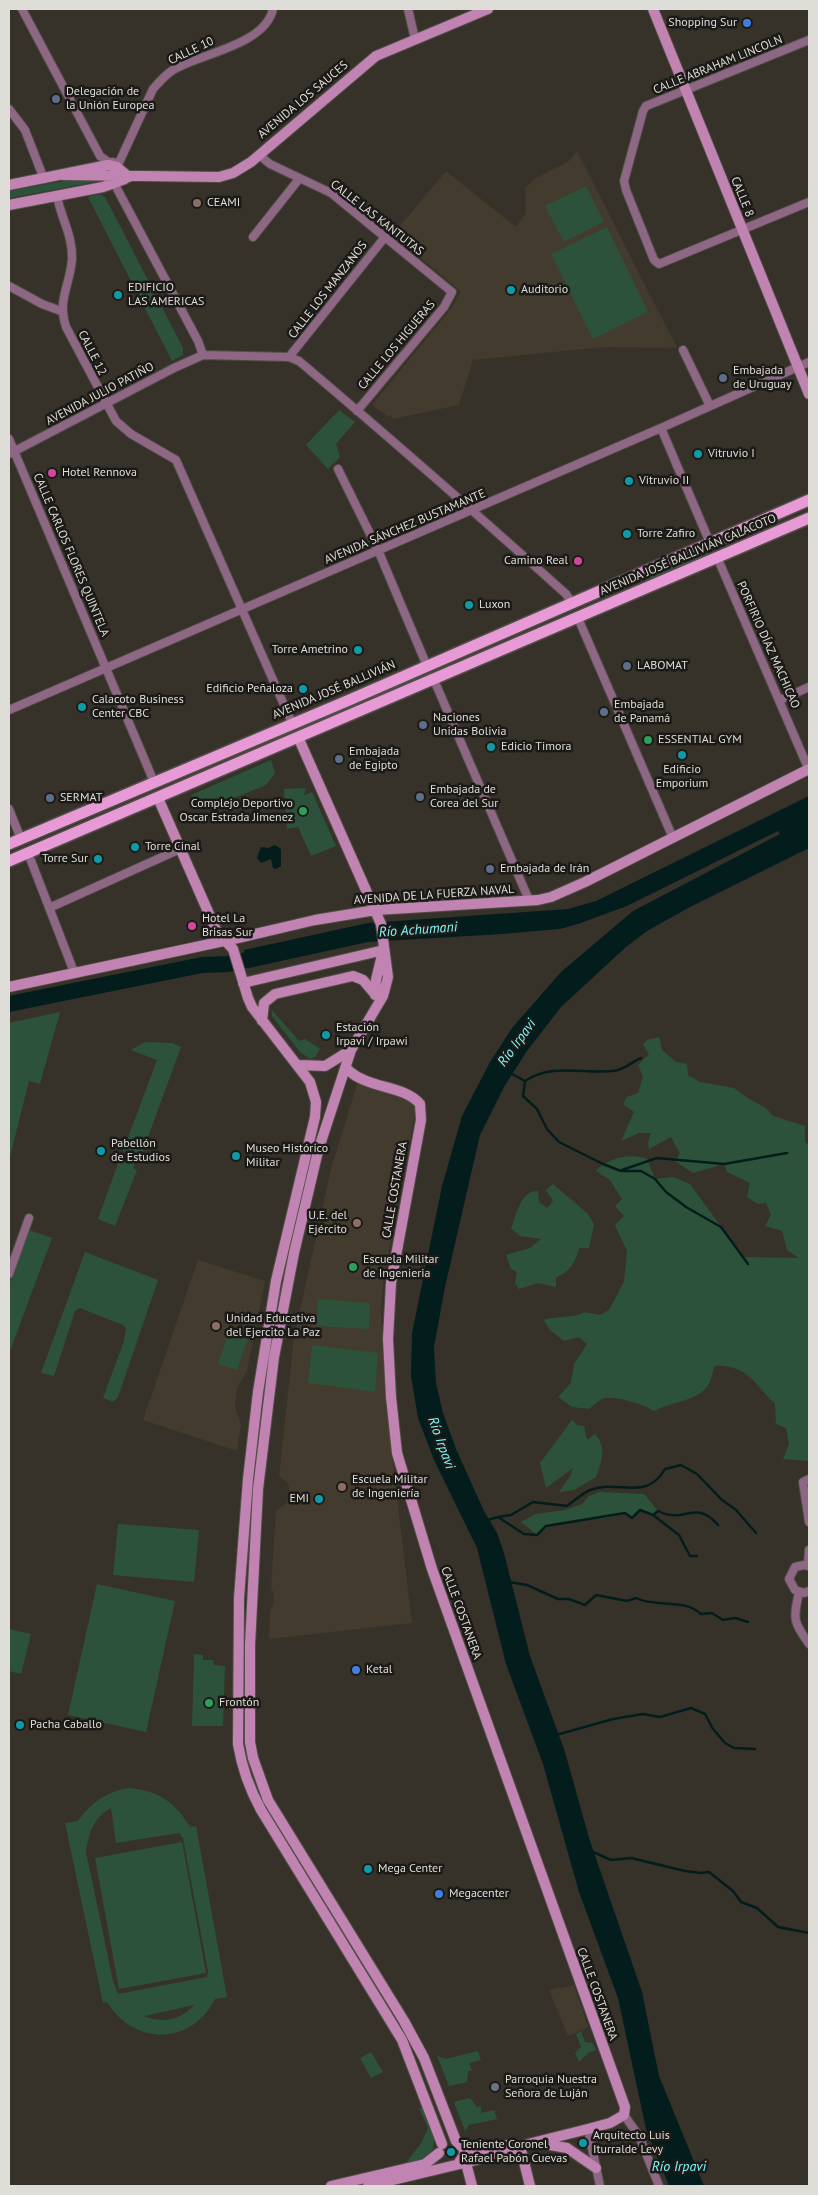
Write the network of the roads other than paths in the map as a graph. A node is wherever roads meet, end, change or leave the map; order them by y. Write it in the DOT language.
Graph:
graph roads {
  1 [pos="22,9"];
  2 [pos="273,9"];
  3 [pos="408,9"];
  4 [pos="488,9"];
  5 [pos="653,9"];
  6 [pos="415,39"];
  7 [pos="809,40"];
  8 [pos="686,91"];
  9 [pos="9,109"];
  10 [pos="259,155"];
  11 [pos="122,157"];
  12 [pos="98,161"];
  13 [pos="63,175"];
  14 [pos="114,176"];
  15 [pos="44,179"];
  16 [pos="299,179"];
  17 [pos="9,185"];
  18 [pos="57,196"];
  19 [pos="809,202"];
  20 [pos="9,205"];
  21 [pos="743,230"];
  22 [pos="253,237"];
  23 [pos="385,237"];
  24 [pos="9,286"];
  25 [pos="452,292"];
  26 [pos="61,311"];
  27 [pos="683,350"];
  28 [pos="203,355"];
  29 [pos="289,358"];
  30 [pos="809,362"];
  31 [pos="798,366"];
  32 [pos="809,394"];
  33 [pos="106,405"];
  34 [pos="710,406"];
  35 [pos="357,411"];
  36 [pos="661,428"];
  37 [pos="9,439"];
  38 [pos="12,452"];
  39 [pos="338,469"];
  40 [pos="809,500"];
  41 [pos="470,510"];
  42 [pos="809,518"];
  43 [pos="710,543"];
  44 [pos="378,550"];
  45 [pos="717,557"];
  46 [pos="670,560"];
  47 [pos="572,603"];
  48 [pos="243,609"];
  49 [pos="578,618"];
  50 [pos="427,666"];
  51 [pos="106,668"];
  52 [pos="434,680"];
  53 [pos="809,687"];
  54 [pos="780,700"];
  55 [pos="9,710"];
  56 [pos="292,723"];
  57 [pos="298,737"];
  58 [pos="809,770"];
  59 [pos="154,782"];
  60 [pos="158,798"];
  61 [pos="9,809"];
  62 [pos="672,838"];
  63 [pos="22,839"];
  64 [pos="9,844"];
  65 [pos="180,849"];
  66 [pos="28,853"];
  67 [pos="9,861"];
  68 [pos="529,900"];
  69 [pos="49,908"];
  70 [pos="389,909"];
  71 [pos="376,910"];
  72 [pos="381,922"];
  73 [pos="226,941"];
  74 [pos="383,947"];
  75 [pos="74,972"];
  76 [pos="243,983"];
  77 [pos="9,987"];
  78 [pos="374,993"];
  79 [pos="376,1006"];
  80 [pos="262,1021"];
  81 [pos="351,1050"];
  82 [pos="299,1065"];
  83 [pos="346,1068"];
  84 [pos="29,1218"];
  85 [pos="9,1274"];
  86 [pos="276,1280"];
  87 [pos="288,1283"];
  88 [pos="269,1315"];
  89 [pos="281,1318"];
  90 [pos="257,1399"];
  91 [pos="268,1400"];
  92 [pos="809,1479"];
  93 [pos="809,1522"];
  94 [pos="809,1550"];
  95 [pos="809,1566"];
  96 [pos="799,1592"];
  97 [pos="809,1592"];
  98 [pos="250,1644"];
  99 [pos="809,1644"];
  100 [pos="238,1645"];
  101 [pos="442,2106"];
  102 [pos="431,2110"];
  103 [pos="624,2115"];
  104 [pos="588,2129"];
  105 [pos="456,2141"];
  106 [pos="533,2142"];
  107 [pos="520,2146"];
  108 [pos="441,2148"];
  109 [pos="465,2152"];
  110 [pos="459,2164"];
  111 [pos="596,2168"];
  112 [pos="370,2184"];
  113 [pos="331,2186"];
  114 [pos="472,2186"];
  115 [pos="530,2186"];
  116 [pos="600,2186"];
  117 [pos="659,2186"];
  1 -- 12 [label="street"];
  2 -- 11 [label="street, CALLE 10"];
  3 -- 6 [label="street"];
  4 -- 6 [label="main road, AVENIDA LOS SAUCES"];
  5 -- 8 [label="main road, CALLE 8"];
  6 -- 10 [label="main road, AVENIDA LOS SAUCES"];
  7 -- 8 [label="street, CALLE ABRAHAM LINCOLN"];
  8 -- 21 [label="main road, CALLE 8"];
  8 -- 21 [label="street, CALLE ABRAHAM LINCOLN"];
  9 -- 15 [label="street"];
  10 -- 14 [label="main road, AVENIDA LOS SAUCES"];
  10 -- 16 [label="street, CALLE LAS KANTUTAS"];
  11 -- 12 [label="street"];
  11 -- 14 [label="street, CALLE 10"];
  12 -- 13 [label="main road"];
  12 -- 14 [label="main road"];
  13 -- 14 [label="main road"];
  13 -- 15 [label="main road"];
  14 -- 18 [label="main road"];
  14 -- 28 [label="street"];
  15 -- 17 [label="main road"];
  16 -- 22 [label="street"];
  16 -- 23 [label="street, CALLE LAS KANTUTAS"];
  18 -- 20 [label="main road"];
  18 -- 26 [label="street"];
  19 -- 21 [label="street"];
  21 -- 31 [label="main road, CALLE 8"];
  23 -- 25 [label="street, CALLE LAS KANTUTAS"];
  23 -- 29 [label="street, CALLE LOS MANZANOS"];
  24 -- 26 [label="street"];
  25 -- 35 [label="street, CALLE LOS HIGUERAS"];
  26 -- 33 [label="street, CALLE 12"];
  27 -- 34 [label="street"];
  28 -- 29 [label="street"];
  28 -- 33 [label="street, AVENIDA JULIO PATIÑO"];
  29 -- 35 [label="street"];
  30 -- 31 [label="street, AVENIDA SÁNCHEZ BUSTAMANTE"];
  31 -- 32 [label="main road, CALLE 8"];
  31 -- 34 [label="street, AVENIDA SÁNCHEZ BUSTAMANTE"];
  33 -- 38 [label="street, AVENIDA JULIO PATIÑO"];
  33 -- 48 [label="street, CALLE 12"];
  34 -- 36 [label="street, AVENIDA SÁNCHEZ BUSTAMANTE"];
  35 -- 41 [label="street"];
  36 -- 41 [label="street, AVENIDA SÁNCHEZ BUSTAMANTE"];
  36 -- 43 [label="street"];
  37 -- 38 [label="street, CALLE CARLOS FLORES QUINTELA"];
  38 -- 51 [label="street, CALLE CARLOS FLORES QUINTELA"];
  39 -- 44 [label="street"];
  40 -- 43 [label="main road, AVENIDA JOSÉ BALLIVIÁN CALACOTO"];
  41 -- 44 [label="street, AVENIDA SÁNCHEZ BUSTAMANTE"];
  41 -- 47 [label="street"];
  42 -- 45 [label="main road, AVENIDA JOSÉ BALLIVIÁN CALACOTO"];
  43 -- 45 [label="main road"];
  43 -- 46 [label="main road, AVENIDA JOSÉ BALLIVIÁN CALACOTO"];
  44 -- 48 [label="street, AVENIDA SÁNCHEZ BUSTAMANTE"];
  44 -- 50 [label="street"];
  45 -- 49 [label="main road, AVENIDA JOSÉ BALLIVIÁN CALACOTO"];
  45 -- 54 [label="street, PORFIRIO DÍAZ MACHICAO"];
  46 -- 47 [label="main road, AVENIDA JOSÉ BALLIVIÁN"];
  47 -- 49 [label="main road"];
  47 -- 50 [label="main road, AVENIDA JOSÉ BALLIVIÁN"];
  48 -- 51 [label="street, AVENIDA SÁNCHEZ BUSTAMANTE"];
  48 -- 56 [label="street, CALLE 12"];
  49 -- 52 [label="main road"];
  49 -- 62 [label="street"];
  50 -- 56 [label="main road, AVENIDA JOSÉ BALLIVIÁN"];
  51 -- 55 [label="street, AVENIDA SÁNCHEZ BUSTAMANTE"];
  51 -- 59 [label="street, CALLE CARLOS FLORES QUINTELA"];
  52 -- 57 [label="main road"];
  52 -- 68 [label="street"];
  53 -- 54 [label="street"];
  54 -- 58 [label="street, PORFIRIO DÍAZ MACHICAO"];
  56 -- 57 [label="main road"];
  56 -- 59 [label="main road, AVENIDA JOSÉ BALLIVIÁN"];
  57 -- 60 [label="main road"];
  57 -- 71 [label="main road"];
  58 -- 62 [label="main road, AVENIDA DE LA FUERZA NAVAL"];
  59 -- 60 [label="main road"];
  59 -- 63 [label="main road, AVENIDA JOSÉ BALLIVIÁN"];
  60 -- 65 [label="main road"];
  60 -- 66 [label="main road"];
  61 -- 63 [label="street"];
  62 -- 68 [label="main road, AVENIDA DE LA FUERZA NAVAL"];
  63 -- 64 [label="main road, AVENIDA JOSÉ BALLIVIÁN"];
  65 -- 69 [label="street"];
  65 -- 73 [label="main road"];
  66 -- 67 [label="main road"];
  66 -- 69 [label="street"];
  68 -- 70 [label="main road, AVENIDA DE LA FUERZA NAVAL"];
  69 -- 75 [label="street"];
  70 -- 71 [label="main road, AVENIDA DE LA FUERZA NAVAL"];
  70 -- 72 [label="main road"];
  71 -- 72 [label="main road"];
  71 -- 73 [label="main road, AVENIDA DE LA FUERZA NAVAL"];
  72 -- 74 [label="main road"];
  73 -- 75 [label="main road, AVENIDA DE LA FUERZA NAVAL"];
  73 -- 76 [label="main road"];
  74 -- 76 [label="main road"];
  74 -- 78 [label="main road"];
  74 -- 79 [label="main road"];
  75 -- 77 [label="main road, AVENIDA DE LA FUERZA NAVAL"];
  76 -- 80 [label="main road"];
  78 -- 79 [label="main road"];
  78 -- 80 [label="main road"];
  79 -- 81 [label="main road"];
  80 -- 82 [label="main road"];
  81 -- 82 [label="main road"];
  81 -- 83 [label="main road"];
  82 -- 86 [label="main road"];
  83 -- 87 [label="main road"];
  83 -- 103 [label="main road, CALLE COSTANERA"];
  84 -- 85 [label="street"];
  86 -- 87 [label="main road"];
  86 -- 88 [label="main road"];
  87 -- 89 [label="main road"];
  88 -- 89 [label="main road"];
  88 -- 90 [label="main road"];
  89 -- 91 [label="main road"];
  90 -- 91 [label="main road"];
  90 -- 100 [label="main road"];
  91 -- 98 [label="main road"];
  92 -- 93 [label="street"];
  94 -- 95 [label="street"];
  95 -- 96 [label="street"];
  96 -- 97 [label="street"];
  96 -- 99 [label="street"];
  98 -- 100 [label="main road"];
  98 -- 101 [label="main road"];
  100 -- 102 [label="main road"];
  101 -- 102 [label="main road"];
  101 -- 105 [label="main road"];
  102 -- 108 [label="main road"];
  103 -- 104 [label="main road"];
  103 -- 117 [label="street, CALLE COSTANERA"];
  104 -- 106 [label="main road"];
  104 -- 111 [label="street"];
  105 -- 108 [label="main road"];
  105 -- 109 [label="main road"];
  106 -- 107 [label="main road"];
  106 -- 111 [label="main road"];
  107 -- 109 [label="main road"];
  107 -- 110 [label="main road"];
  107 -- 115 [label="main road"];
  108 -- 110 [label="main road"];
  108 -- 112 [label="main road"];
  109 -- 110 [label="main road"];
  110 -- 112 [label="main road"];
  110 -- 114 [label="main road"];
  111 -- 116 [label="street"];
  112 -- 113 [label="main road"];
}
